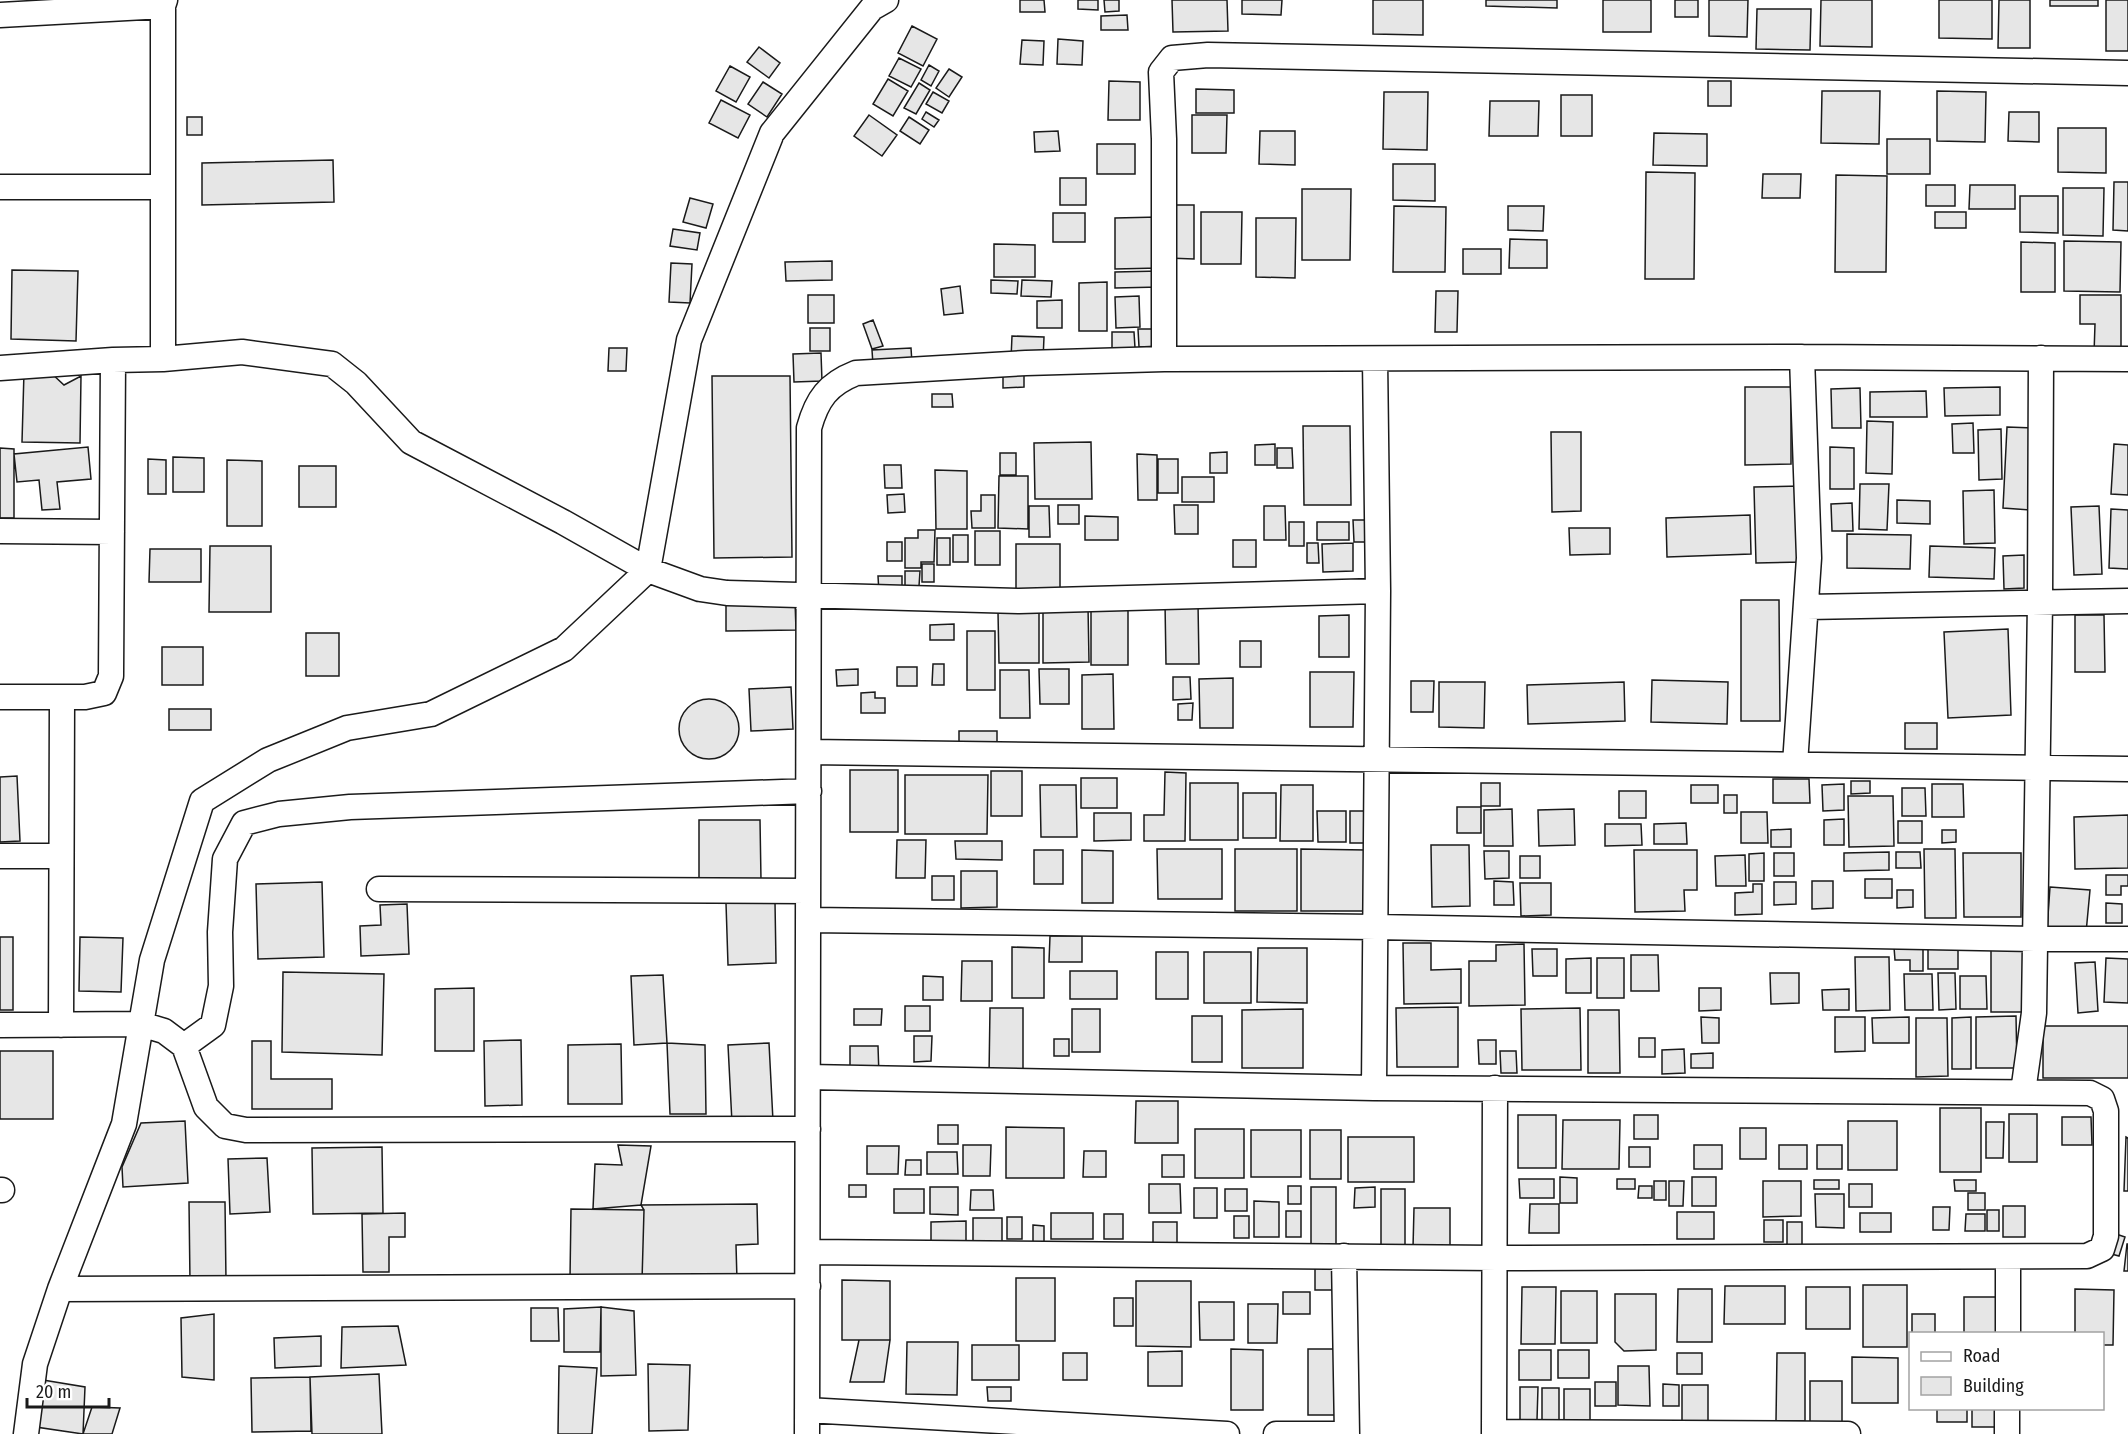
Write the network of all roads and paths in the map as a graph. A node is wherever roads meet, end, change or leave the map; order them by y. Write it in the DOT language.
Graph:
graph roads {
  1 [pos="886,0"];
  2 [pos="164,3"];
  3 [pos="0,15"];
  4 [pos="2128,73"];
  5 [pos="0,187"];
  6 [pos="163,187"];
  7 [pos="1802,357"];
  8 [pos="2041,358"];
  9 [pos="163,359"];
  10 [pos="1164,359"];
  11 [pos="1375,359"];
  12 [pos="2128,359"];
  13 [pos="113,360"];
  14 [pos="0,368"];
  15 [pos="0,531"];
  16 [pos="112,532"];
  17 [pos="648,570"];
  18 [pos="1378,591"];
  19 [pos="807,595"];
  20 [pos="2128,601"];
  21 [pos="2040,602"];
  22 [pos="1807,607"];
  23 [pos="0,698"];
  24 [pos="62,698"];
  25 [pos="808,752"];
  26 [pos="1376,758"];
  27 [pos="1795,764"];
  28 [pos="2036,767"];
  29 [pos="2128,769"];
  30 [pos="809,790"];
  31 [pos="0,856"];
  32 [pos="61,856"];
  33 [pos="379,889"];
  34 [pos="808,891"];
  35 [pos="808,920"];
  36 [pos="1375,927"];
  37 [pos="2034,939"];
  38 [pos="2128,939"];
  39 [pos="141,1024"];
  40 [pos="0,1025"];
  41 [pos="61,1025"];
  42 [pos="184,1046"];
  43 [pos="808,1077"];
  44 [pos="1374,1088"];
  45 [pos="1495,1088"];
  46 [pos="2023,1092"];
  47 [pos="2117,1113"];
  48 [pos="808,1129"];
  49 [pos="808,1251"];
  50 [pos="1344,1256"];
  51 [pos="2008,1257"];
  52 [pos="1495,1258"];
  53 [pos="808,1286"];
  54 [pos="60,1289"];
  55 [pos="2008,1332"];
  56 [pos="807,1410"];
  57 [pos="2007,1410"];
  58 [pos="1494,1433"];
  59 [pos="26,1434"];
  60 [pos="807,1434"];
  61 [pos="1227,1434"];
  62 [pos="1276,1434"];
  63 [pos="1340,1434"];
  64 [pos="1347,1434"];
  65 [pos="1848,1434"];
  66 [pos="2007,1434"];
  1 -- 17 [label="street"];
  2 -- 3 [label="street"];
  2 -- 6 [label="street"];
  4 -- 10 [label="street"];
  5 -- 6 [label="street"];
  6 -- 9 [label="street"];
  7 -- 8 [label="street"];
  7 -- 11 [label="street"];
  7 -- 22 [label="street"];
  8 -- 12 [label="street"];
  8 -- 21 [label="street"];
  9 -- 13 [label="street"];
  9 -- 17 [label="street"];
  10 -- 11 [label="street"];
  10 -- 19 [label="street"];
  11 -- 18 [label="street"];
  13 -- 14 [label="street"];
  13 -- 16 [label="street"];
  15 -- 16 [label="street"];
  16 -- 24 [label="street"];
  17 -- 19 [label="street"];
  17 -- 39 [label="street"];
  18 -- 19 [label="street"];
  18 -- 26 [label="street"];
  19 -- 25 [label="street"];
  20 -- 21 [label="street"];
  21 -- 22 [label="street"];
  21 -- 28 [label="street"];
  22 -- 27 [label="street"];
  23 -- 24 [label="street"];
  24 -- 32 [label="street"];
  25 -- 26 [label="street"];
  25 -- 30 [label="street"];
  26 -- 27 [label="street"];
  26 -- 36 [label="street"];
  27 -- 28 [label="street"];
  28 -- 29 [label="street"];
  28 -- 37 [label="street"];
  30 -- 34 [label="street"];
  30 -- 42 [label="street"];
  31 -- 32 [label="street"];
  32 -- 41 [label="street"];
  33 -- 34 [label="street"];
  34 -- 35 [label="street"];
  35 -- 36 [label="street"];
  35 -- 43 [label="street"];
  36 -- 37 [label="street"];
  36 -- 44 [label="street"];
  37 -- 38 [label="street"];
  37 -- 46 [label="street"];
  39 -- 41 [label="street"];
  39 -- 42 [label="street"];
  39 -- 54 [label="street"];
  40 -- 41 [label="street"];
  42 -- 48 [label="street"];
  43 -- 44 [label="street"];
  43 -- 48 [label="street"];
  44 -- 45 [label="street"];
  45 -- 46 [label="street"];
  45 -- 52 [label="street"];
  46 -- 47 [label="street"];
  47 -- 51 [label="street"];
  48 -- 49 [label="street"];
  49 -- 50 [label="street"];
  49 -- 53 [label="street"];
  50 -- 52 [label="street"];
  50 -- 64 [label="street"];
  51 -- 52 [label="street"];
  51 -- 55 [label="street"];
  52 -- 58 [label="street"];
  53 -- 54 [label="street"];
  53 -- 56 [label="street"];
  54 -- 59 [label="street"];
  56 -- 60 [label="street"];
  56 -- 61 [label="street"];
  57 -- 66 [label="street"];
  58 -- 65 [label="street"];
  62 -- 63 [label="street"];
}
